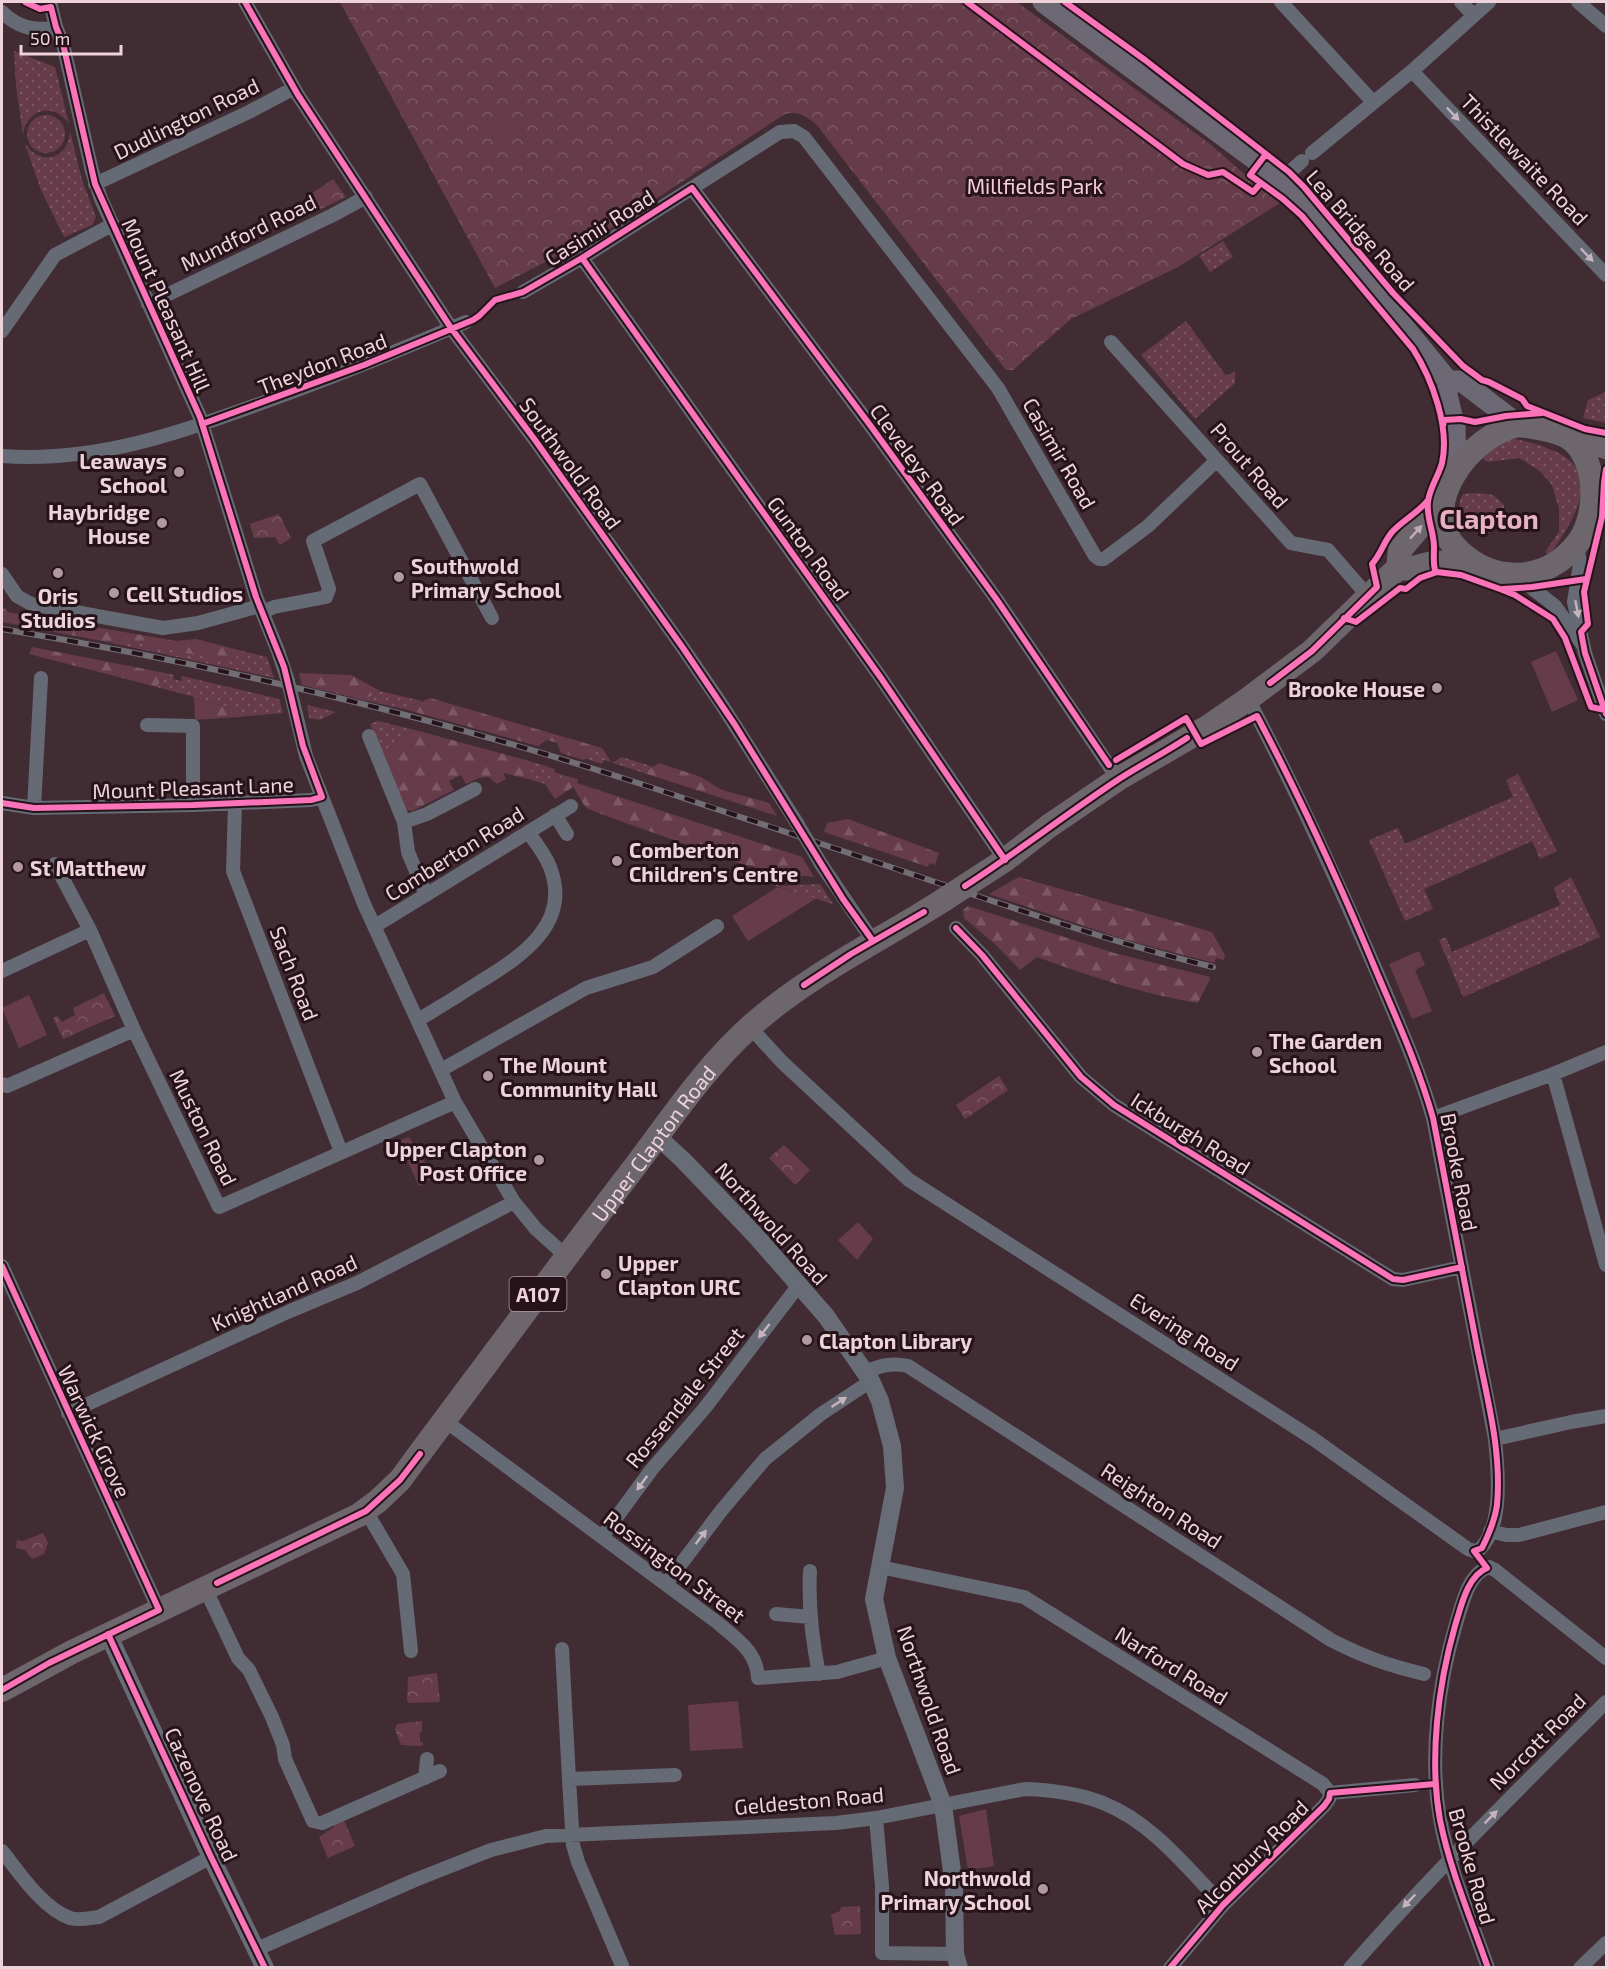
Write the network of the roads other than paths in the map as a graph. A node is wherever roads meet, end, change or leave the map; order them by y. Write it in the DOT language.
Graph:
graph roads {
  1 [pos="244,2"];
  2 [pos="1043,2"];
  3 [pos="1281,2"];
  4 [pos="1461,2"];
  5 [pos="1489,2"];
  6 [pos="1578,2"];
  7 [pos="51,4"];
  8 [pos="2,12"];
  9 [pos="1473,15"];
  10 [pos="1606,26"];
  11 [pos="56,27"];
  12 [pos="1412,71"];
  13 [pos="294,88"];
  14 [pos="1373,102"];
  15 [pos="1281,180"];
  16 [pos="96,184"];
  17 [pos="692,188"];
  18 [pos="366,197"];
  19 [pos="112,225"];
  20 [pos="582,258"];
  21 [pos="1606,276"];
  22 [pos="523,292"];
  23 [pos="148,304"];
  24 [pos="466,322"];
  25 [pos="451,328"];
  26 [pos="2,331"];
  27 [pos="1111,342"];
  28 [pos="1448,381"];
  29 [pos="202,424"];
  30 [pos="1519,425"];
  31 [pos="1571,439"];
  32 [pos="1606,447"];
  33 [pos="2,456"];
  34 [pos="1216,461"];
  35 [pos="1456,468"];
  36 [pos="1443,499"];
  37 [pos="1599,502"];
  38 [pos="1577,544"];
  39 [pos="1480,566"];
  40 [pos="1398,568"];
  41 [pos="2,574"];
  42 [pos="1515,574"];
  43 [pos="1368,596"];
  44 [pos="261,609"];
  45 [pos="492,618"];
  46 [pos="1583,646"];
  47 [pos="41,678"];
  48 [pos="288,681"];
  49 [pos="1248,699"];
  50 [pos="1606,714"];
  51 [pos="147,725"];
  52 [pos="369,736"];
  53 [pos="1118,779"];
  54 [pos="475,789"];
  55 [pos="322,797"];
  56 [pos="2,803"];
  57 [pos="235,804"];
  58 [pos="193,805"];
  59 [pos="571,806"];
  60 [pos="34,808"];
  61 [pos="555,815"];
  62 [pos="404,822"];
  63 [pos="528,832"];
  64 [pos="567,834"];
  65 [pos="1005,860"];
  66 [pos="55,864"];
  67 [pos="426,895"];
  68 [pos="375,926"];
  69 [pos="717,927"];
  70 [pos="956,928"];
  71 [pos="90,930"];
  72 [pos="873,941"];
  73 [pos="2,971"];
  74 [pos="418,1020"];
  75 [pos="750,1027"];
  76 [pos="134,1030"];
  77 [pos="1606,1052"];
  78 [pos="441,1070"];
  79 [pos="1553,1074"];
  80 [pos="2,1084"];
  81 [pos="455,1102"];
  82 [pos="1433,1118"];
  83 [pos="657,1136"];
  84 [pos="341,1152"];
  85 [pos="514,1202"];
  86 [pos="566,1256"];
  87 [pos="1606,1265"];
  88 [pos="2,1266"];
  89 [pos="1462,1267"];
  90 [pos="799,1285"];
  91 [pos="868,1377"];
  92 [pos="68,1413"];
  93 [pos="1606,1416"];
  94 [pos="444,1420"];
  95 [pos="1495,1439"];
  96 [pos="366,1511"];
  97 [pos="1606,1512"];
  98 [pos="1490,1531"];
  99 [pos="602,1537"];
  100 [pos="1474,1551"];
  101 [pos="880,1567"];
  102 [pos="810,1571"];
  103 [pos="666,1584"];
  104 [pos="205,1588"];
  105 [pos="159,1610"];
  106 [pos="776,1614"];
  107 [pos="810,1617"];
  108 [pos="108,1634"];
  109 [pos="562,1649"];
  110 [pos="411,1650"];
  111 [pos="887,1658"];
  112 [pos="1606,1658"];
  113 [pos="819,1674"];
  114 [pos="1424,1674"];
  115 [pos="2,1690"];
  116 [pos="1606,1702"];
  117 [pos="427,1759"];
  118 [pos="440,1771"];
  119 [pos="675,1775"];
  120 [pos="425,1778"];
  121 [pos="569,1779"];
  122 [pos="1415,1785"];
  123 [pos="1330,1794"];
  124 [pos="943,1805"];
  125 [pos="876,1818"];
  126 [pos="572,1833"];
  127 [pos="2,1851"];
  128 [pos="211,1857"];
  129 [pos="1450,1859"];
  130 [pos="1223,1905"];
  131 [pos="1606,1943"];
  132 [pos="257,1949"];
  133 [pos="957,1961"];
  134 [pos="265,1968"];
  135 [pos="623,1968"];
  136 [pos="1170,1968"];
  137 [pos="1350,1968"];
  138 [pos="1488,1968"];
  139 [pos="1580,1968"];
  1 -- 13 [label="street, Southwold Road"];
  2 -- 15 [label="main road, Lea Bridge Road"];
  3 -- 14 [label="street"];
  4 -- 9 [label="street"];
  5 -- 9 [label="street"];
  6 -- 10 [label="street"];
  7 -- 11 [label="street, Mount Pleasant Hill"];
  8 -- 11 [label="street"];
  9 -- 12 [label="street"];
  11 -- 16 [label="street, Mount Pleasant Hill"];
  12 -- 14 [label="street"];
  12 -- 21 [label="street, Thistlewaite Road, one-way"];
  13 -- 16 [label="street, Dudlington Road"];
  13 -- 18 [label="street, Southwold Road"];
  14 -- 15 [label="street"];
  15 -- 28 [label="main road, Lea Bridge Road"];
  16 -- 19 [label="street, Mount Pleasant Hill"];
  17 -- 20 [label="street, Casimir Road"];
  17 -- 34 [label="street, Casimir Road"];
  17 -- 53 [label="street, Cleveleys Road"];
  18 -- 23 [label="street, Mundford Road"];
  18 -- 25 [label="street, Southwold Road"];
  19 -- 23 [label="street, Mount Pleasant Hill"];
  19 -- 26 [label="street"];
  20 -- 22 [label="street, Casimir Road"];
  20 -- 65 [label="street, Gunton Road"];
  23 -- 29 [label="street, Mount Pleasant Hill"];
  24 -- 25 [label="street"];
  25 -- 29 [label="street, Theydon Road"];
  25 -- 72 [label="street, Southwold Road, bridge"];
  27 -- 34 [label="street, Prout Road"];
  28 -- 30 [label="main road, Lea Bridge Road"];
  28 -- 35 [label="main road"];
  29 -- 33 [label="street, Theydon Road"];
  29 -- 44 [label="street, Mount Pleasant Hill"];
  30 -- 31 [label="highway"];
  30 -- 35 [label="highway, A107"];
  31 -- 32 [label="highway"];
  31 -- 37 [label="highway"];
  34 -- 43 [label="street, Prout Road"];
  35 -- 36 [label="highway, A107"];
  36 -- 39 [label="highway"];
  40 -- 36 [label="highway, Upper Clapton Road / A107, one-way"];
  37 -- 38 [label="highway"];
  38 -- 42 [label="highway"];
  38 -- 46 [label="street, one-way"];
  39 -- 40 [label="highway"];
  39 -- 42 [label="highway"];
  40 -- 43 [label="highway, Upper Clapton Road / A107"];
  41 -- 44 [label="street"];
  42 -- 46 [label="street"];
  43 -- 49 [label="highway, Upper Clapton Road / A107"];
  44 -- 45 [label="street"];
  44 -- 48 [label="street, Mount Pleasant Hill"];
  46 -- 50 [label="street"];
  47 -- 60 [label="street"];
  48 -- 55 [label="street, Mount Pleasant Lane, bridge"];
  49 -- 53 [label="highway, Upper Clapton Road / A107"];
  49 -- 82 [label="street, Brooke Road"];
  51 -- 58 [label="street"];
  52 -- 62 [label="street"];
  53 -- 65 [label="highway, Upper Clapton Road / A107"];
  54 -- 62 [label="street"];
  55 -- 57 [label="street, Mount Pleasant Lane"];
  55 -- 68 [label="street, Mount Pleasant Lane"];
  56 -- 60 [label="street, Mount Pleasant Lane"];
  57 -- 58 [label="street, Mount Pleasant Lane"];
  57 -- 84 [label="street, Sach Road"];
  58 -- 60 [label="street, Mount Pleasant Lane"];
  59 -- 61 [label="street, Comberton Road"];
  61 -- 63 [label="street, Comberton Road"];
  61 -- 64 [label="street, Comberton Road"];
  62 -- 67 [label="street"];
  63 -- 67 [label="street, Comberton Road"];
  63 -- 74 [label="street"];
  65 -- 72 [label="highway, Upper Clapton Road / A107"];
  66 -- 71 [label="street, Muston Road"];
  67 -- 68 [label="street, Comberton Road"];
  68 -- 74 [label="street, Mount Pleasant Lane"];
  69 -- 78 [label="street"];
  70 -- 89 [label="street, Ickburgh Road"];
  71 -- 73 [label="street"];
  71 -- 76 [label="street, Muston Road"];
  72 -- 75 [label="highway, Upper Clapton Road / A107"];
  74 -- 78 [label="street, Mount Pleasant Lane"];
  75 -- 83 [label="highway, Upper Clapton Road / A107"];
  75 -- 100 [label="street, Evering Road"];
  76 -- 80 [label="street"];
  76 -- 84 [label="street, Muston Road"];
  77 -- 79 [label="street"];
  78 -- 81 [label="street, Mount Pleasant Lane"];
  79 -- 82 [label="street"];
  79 -- 87 [label="street"];
  81 -- 84 [label="street, Muston Road"];
  81 -- 85 [label="street, Mount Pleasant Lane"];
  82 -- 89 [label="street, Brooke Road"];
  83 -- 86 [label="highway, Upper Clapton Road / A107"];
  83 -- 90 [label="main road, Northwold Road"];
  85 -- 86 [label="street, Mount Pleasant Lane"];
  85 -- 92 [label="street, Knightland Road"];
  86 -- 94 [label="highway, Upper Clapton Road / A107"];
  88 -- 92 [label="street, Warwick Grove"];
  89 -- 95 [label="street, Brooke Road"];
  90 -- 91 [label="main road, Northwold Road"];
  90 -- 99 [label="street, Rossendale Street, one-way"];
  91 -- 101 [label="main road, Northwold Road"];
  103 -- 91 [label="street, Reighton Road, one-way"];
  91 -- 114 [label="street, Reighton Road"];
  92 -- 105 [label="street, Warwick Grove"];
  93 -- 95 [label="street"];
  94 -- 96 [label="highway, Upper Clapton Road / A107"];
  94 -- 99 [label="street, Rossington Street"];
  95 -- 98 [label="street, Brooke Road"];
  96 -- 104 [label="highway, Upper Clapton Road / A107"];
  96 -- 110 [label="street"];
  97 -- 98 [label="street"];
  98 -- 100 [label="street, Brooke Road"];
  99 -- 103 [label="street, Rossington Street"];
  101 -- 111 [label="main road, Northwold Road"];
  101 -- 123 [label="street, Narford Road"];
  102 -- 107 [label="street"];
  103 -- 113 [label="street, Rossington Street"];
  104 -- 105 [label="highway, Upper Clapton Road / A107"];
  104 -- 120 [label="street"];
  105 -- 108 [label="highway, Upper Clapton Road / A107"];
  106 -- 107 [label="street"];
  107 -- 113 [label="street"];
  108 -- 115 [label="highway, Upper Clapton Road / A107"];
  108 -- 128 [label="main road, Cazenove Road"];
  109 -- 121 [label="street"];
  111 -- 113 [label="street, Rossington Street"];
  111 -- 124 [label="main road, Northwold Road"];
  112 -- 129 [label="street, Brooke Road"];
  129 -- 116 [label="street, Norcott Road, one-way"];
  117 -- 120 [label="street"];
  118 -- 120 [label="street"];
  119 -- 121 [label="street"];
  121 -- 126 [label="street"];
  122 -- 123 [label="street"];
  123 -- 130 [label="street, Alconbury Road"];
  124 -- 125 [label="street, Geldeston Road"];
  124 -- 130 [label="street, Geldeston Road"];
  124 -- 133 [label="main road, Northwold Road"];
  125 -- 126 [label="street, Geldeston Road"];
  125 -- 133 [label="street"];
  126 -- 132 [label="street, Geldeston Road"];
  126 -- 135 [label="street"];
  127 -- 128 [label="street"];
  128 -- 132 [label="main road, Cazenove Road"];
  129 -- 137 [label="street, Norcott Road, one-way"];
  129 -- 138 [label="street, Brooke Road"];
  130 -- 136 [label="street, Alconbury Road"];
  131 -- 139 [label="street"];
  132 -- 134 [label="main road, Cazenove Road"];
}
